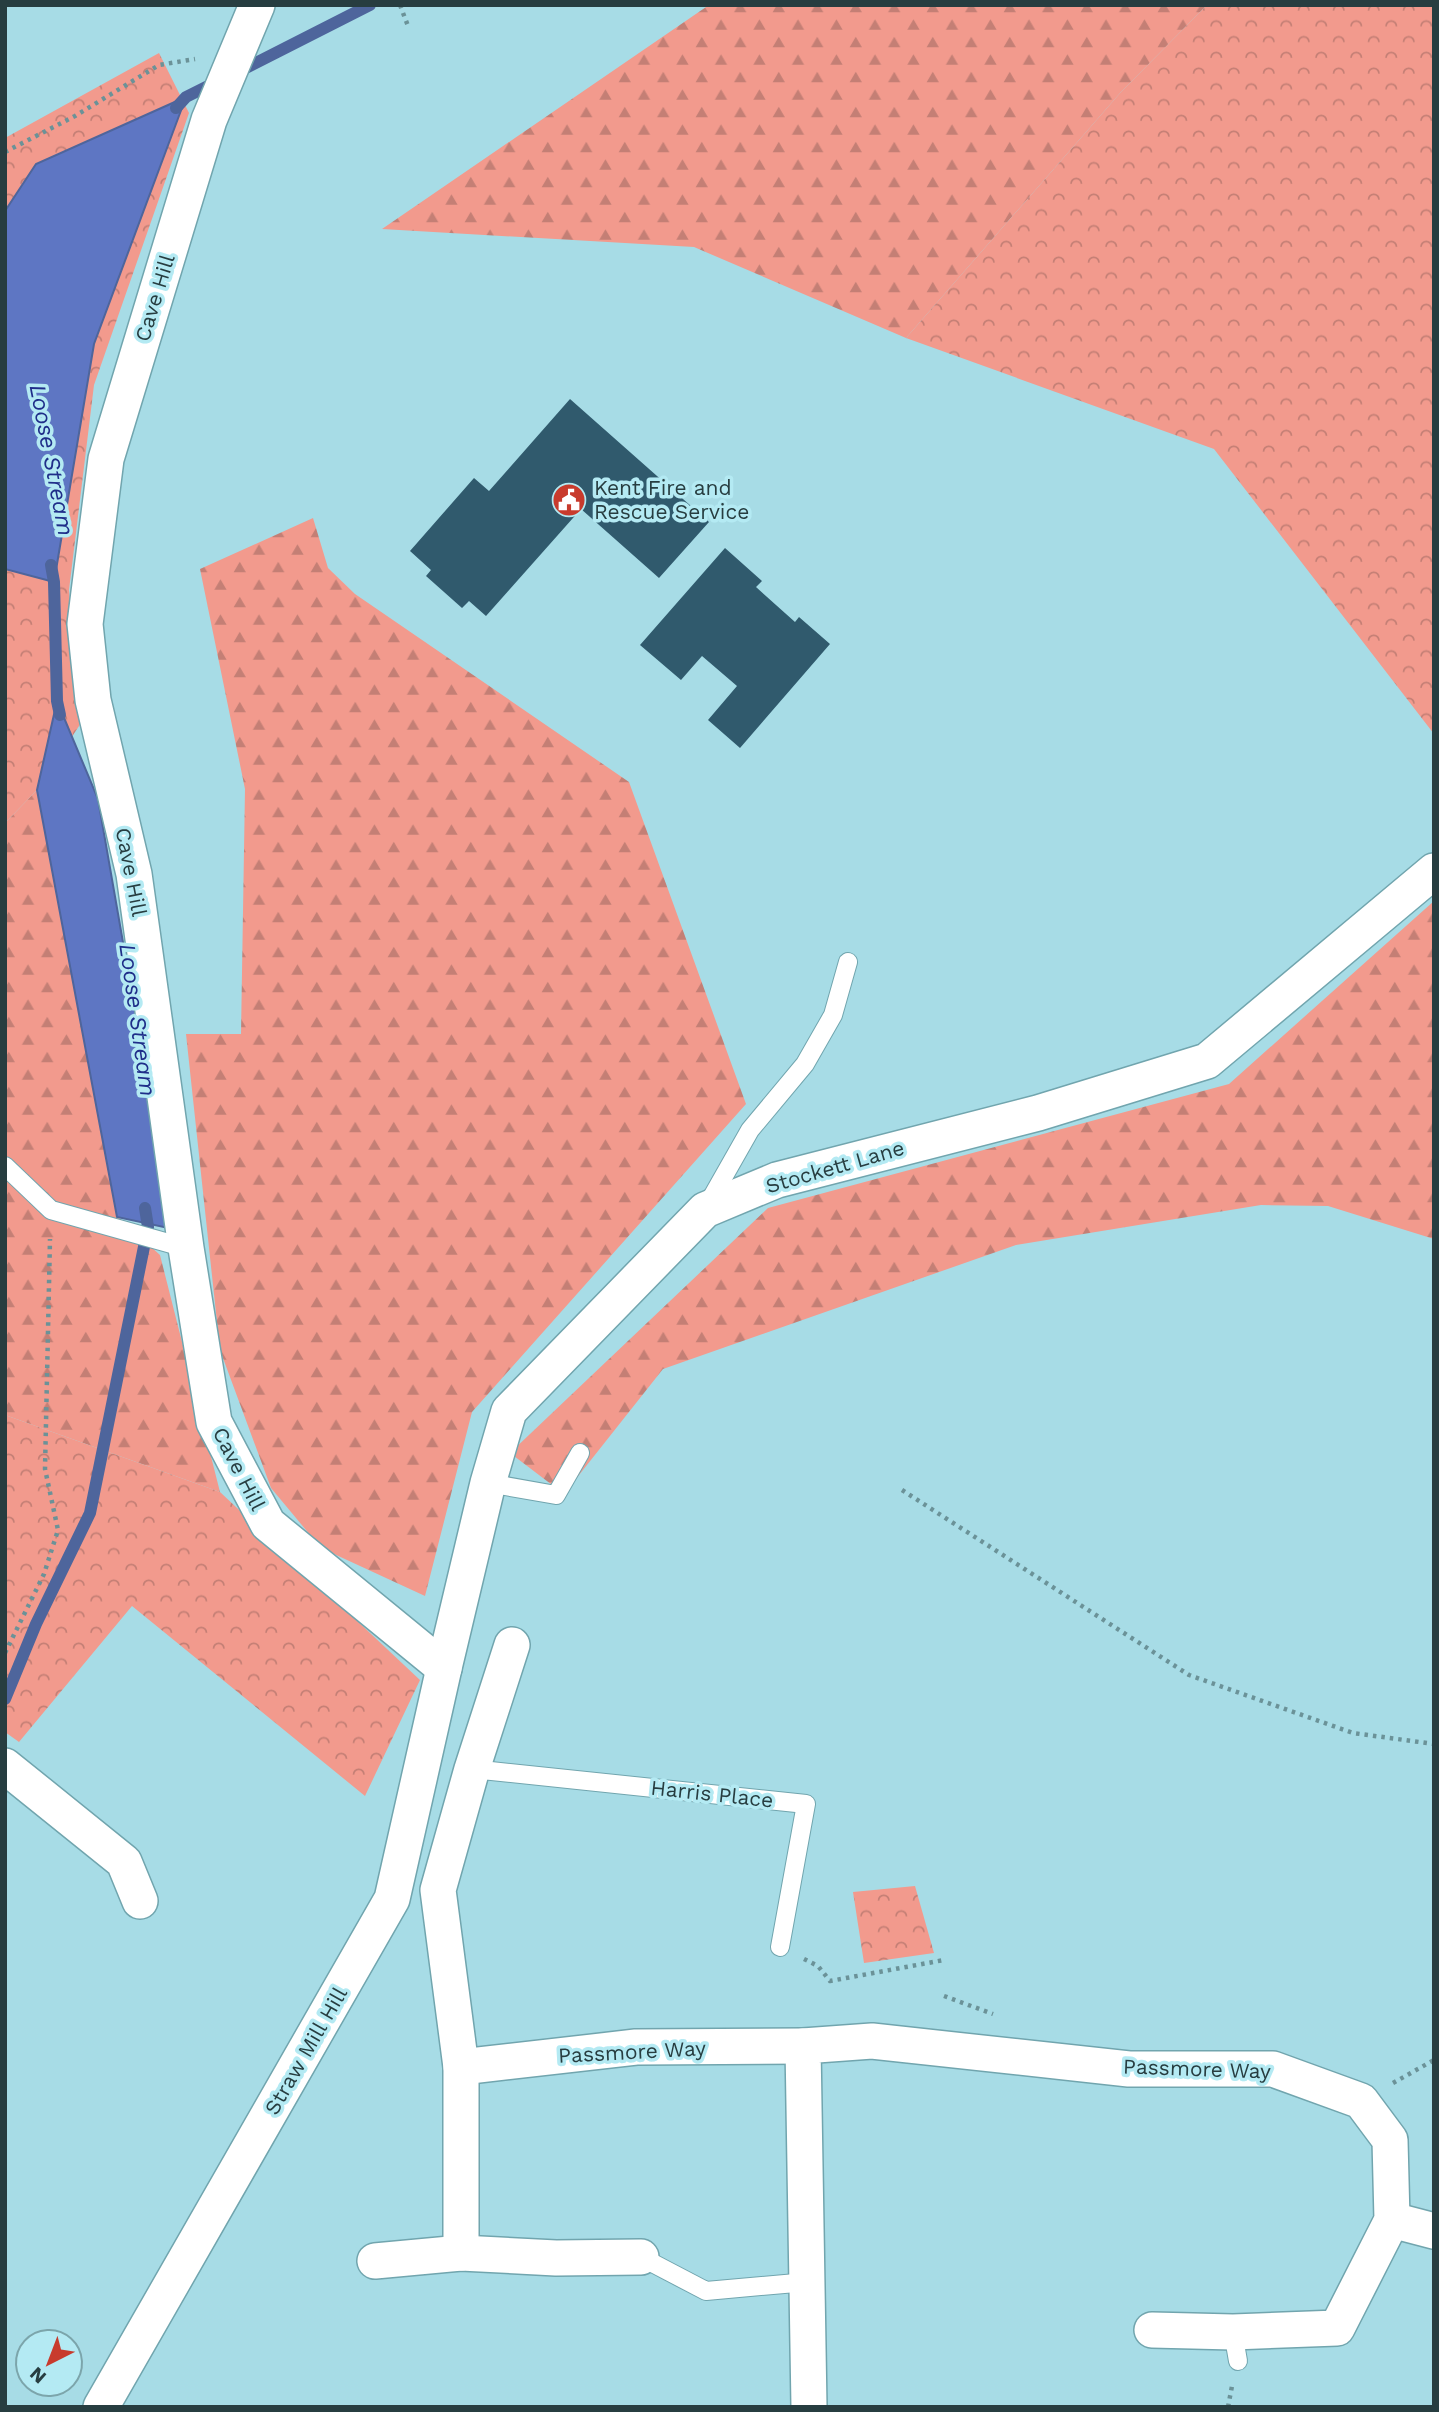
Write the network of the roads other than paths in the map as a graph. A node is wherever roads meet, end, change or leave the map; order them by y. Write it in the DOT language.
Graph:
graph roads {
  1 [pos="257,5"];
  2 [pos="1434,871"];
  3 [pos="848,962"];
  4 [pos="5,1166"];
  5 [pos="705,1210"];
  6 [pos="186,1248"];
  7 [pos="580,1452"];
  8 [pos="488,1483"];
  9 [pos="512,1645"];
  10 [pos="444,1668"];
  11 [pos="472,1769"];
  12 [pos="9,1777"];
  13 [pos="140,1901"];
  14 [pos="780,1947"];
  15 [pos="803,2046"];
  16 [pos="461,2067"];
  17 [pos="1392,2220"];
  18 [pos="1434,2231"];
  19 [pos="461,2253"];
  20 [pos="641,2257"];
  21 [pos="375,2261"];
  22 [pos="807,2282"];
  23 [pos="1152,2330"];
  24 [pos="101,2407"];
  25 [pos="809,2407"];
  1 -- 6 [label="street, Cave Hill"];
  2 -- 5 [label="street, Stockett Lane"];
  3 -- 5 [label="lane"];
  4 -- 6 [label="lane"];
  5 -- 8 [label="street, Stockett Lane"];
  6 -- 10 [label="street, Cave Hill"];
  7 -- 8 [label="lane"];
  8 -- 10 [label="street, Stockett Lane"];
  9 -- 11 [label="street"];
  10 -- 24 [label="street, Straw Mill Hill"];
  11 -- 14 [label="lane, Harris Place"];
  11 -- 16 [label="street"];
  12 -- 13 [label="street"];
  15 -- 16 [label="street, Passmore Way"];
  15 -- 17 [label="street, Passmore Way"];
  15 -- 22 [label="street"];
  16 -- 19 [label="street"];
  17 -- 18 [label="street"];
  17 -- 23 [label="street"];
  19 -- 20 [label="street"];
  19 -- 21 [label="street"];
  20 -- 22 [label="lane"];
  22 -- 25 [label="street"];
}
